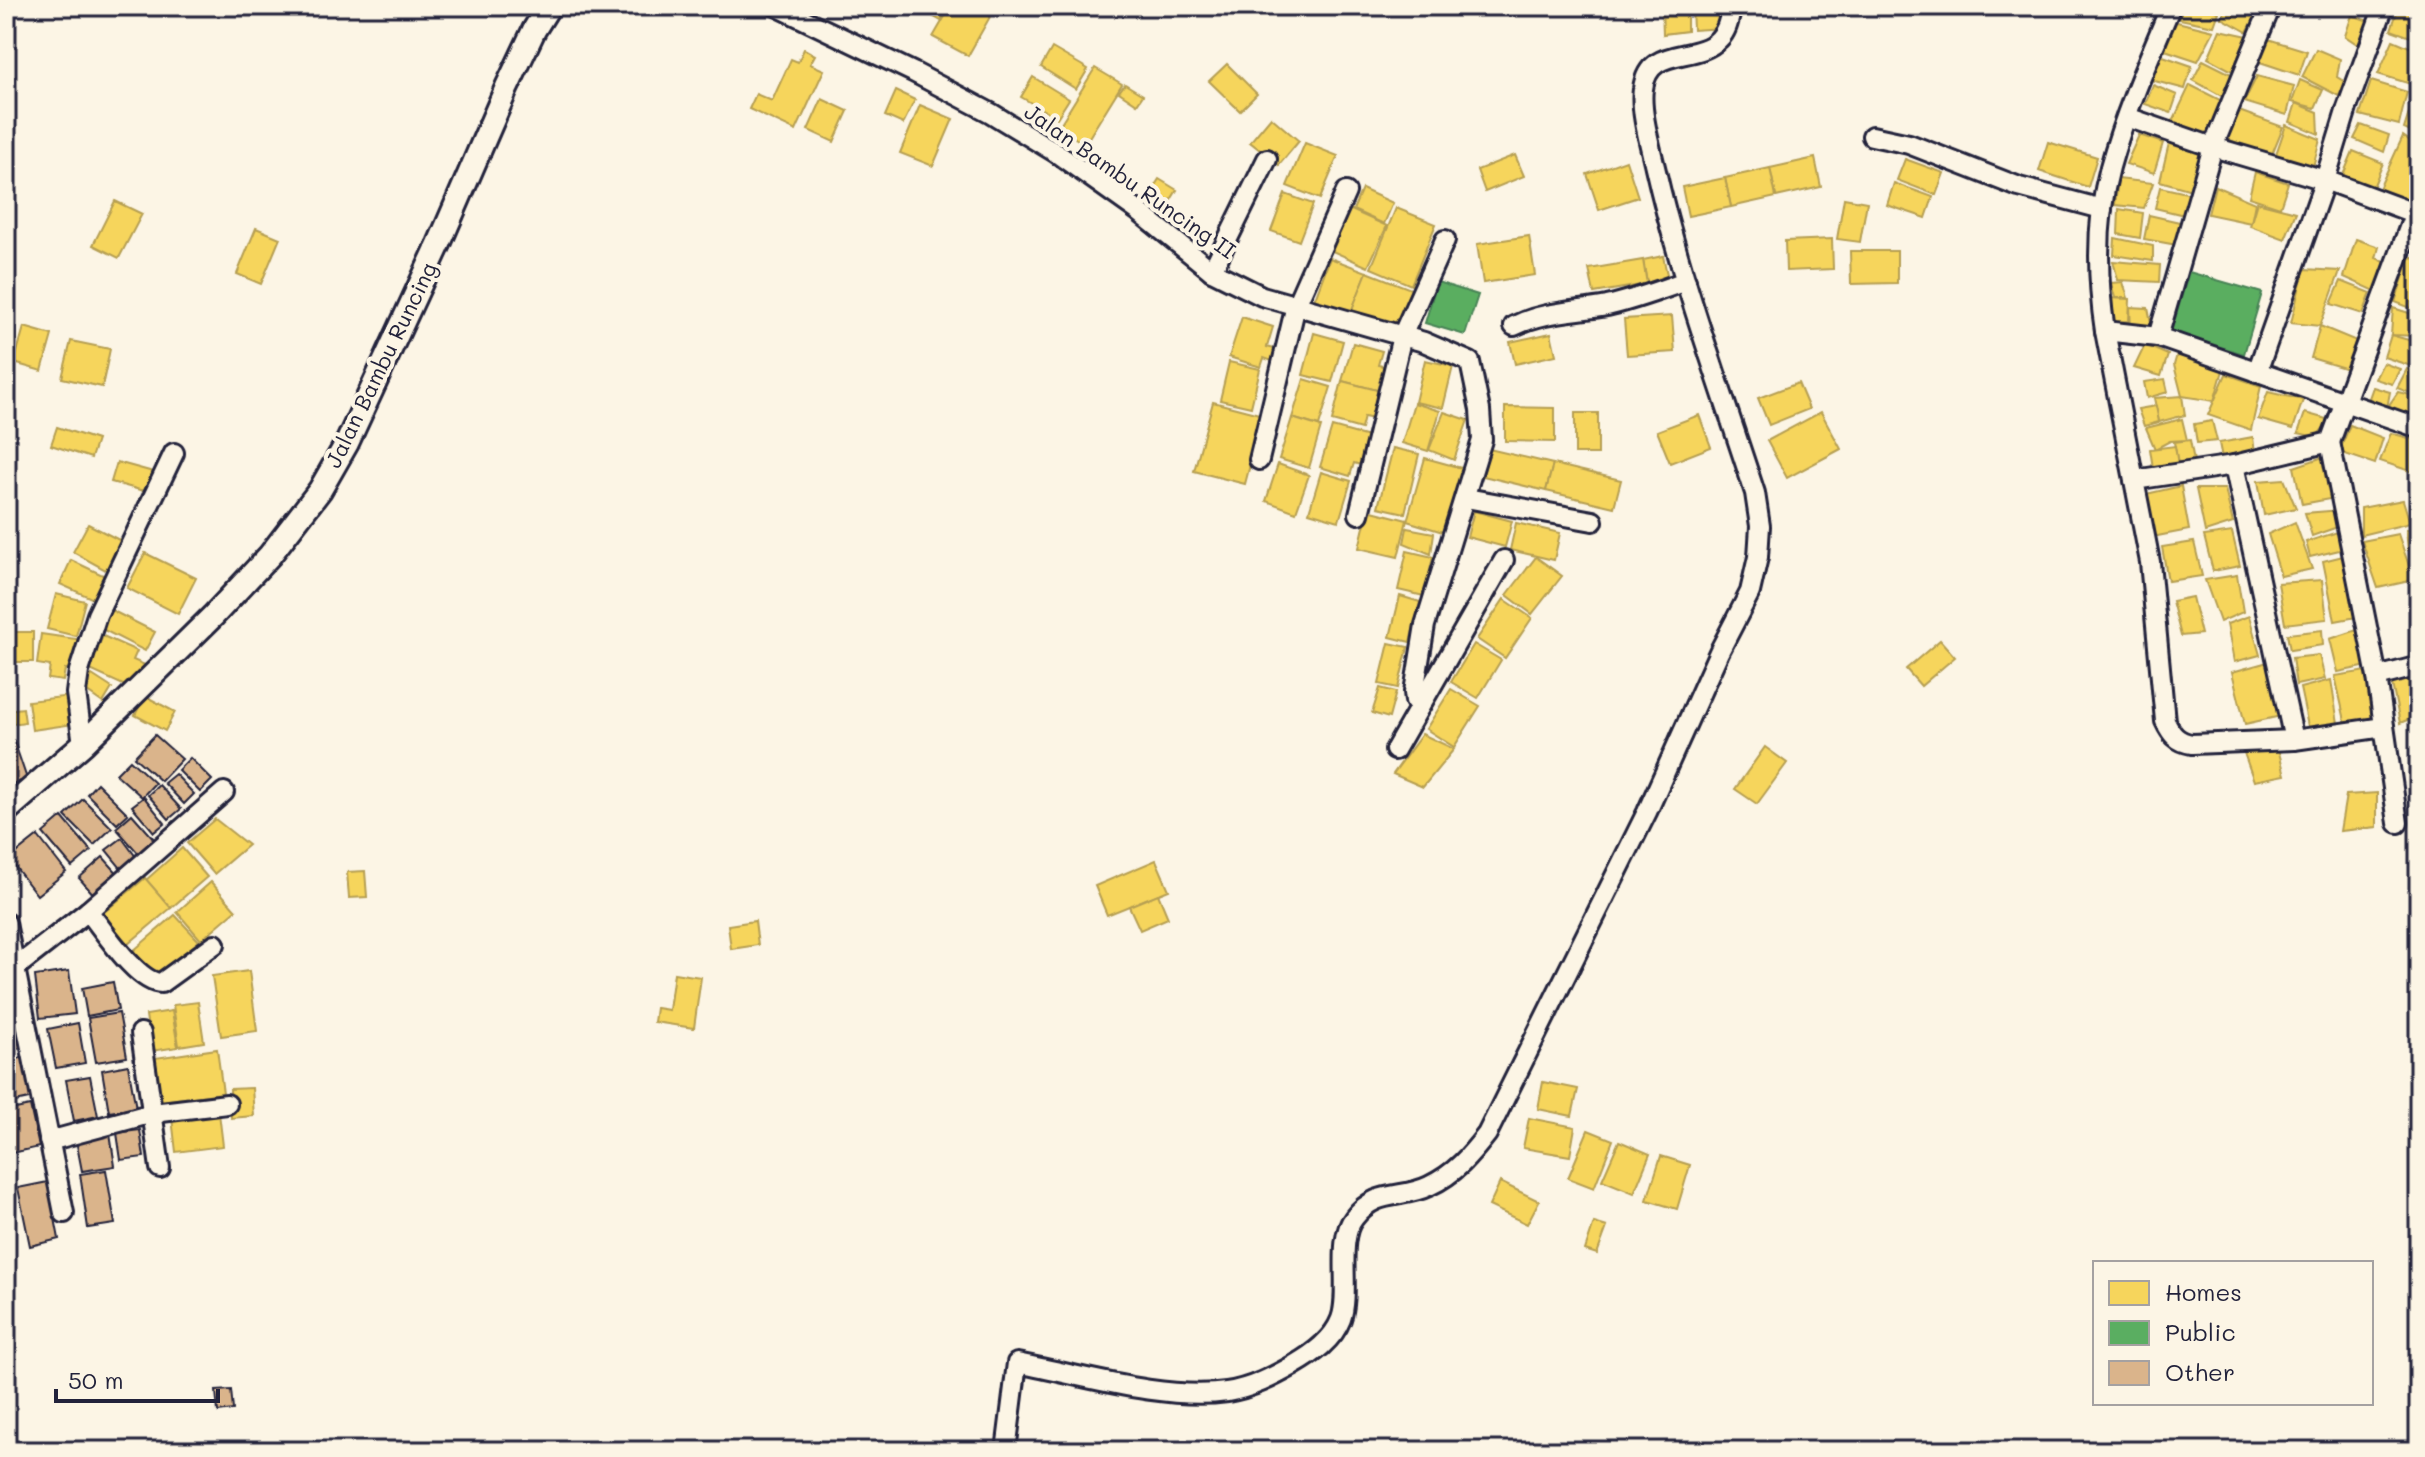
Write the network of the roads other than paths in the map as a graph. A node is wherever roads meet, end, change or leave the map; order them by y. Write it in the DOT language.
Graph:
graph roads {
  1 [pos="549,6"];
  2 [pos="776,6"];
  3 [pos="1732,6"];
  4 [pos="2171,6"];
  5 [pos="2271,6"];
  6 [pos="2384,6"];
  7 [pos="2127,117"];
  8 [pos="1872,136"];
  9 [pos="2213,147"];
  10 [pos="1267,159"];
  11 [pos="2325,180"];
  12 [pos="1346,192"];
  13 [pos="2102,209"];
  14 [pos="2417,210"];
  15 [pos="1445,240"];
  16 [pos="1212,271"];
  17 [pos="1686,281"];
  18 [pos="1296,305"];
  19 [pos="1514,326"];
  20 [pos="2105,331"];
  21 [pos="1402,336"];
  22 [pos="2158,337"];
  23 [pos="2257,372"];
  24 [pos="2344,402"];
  25 [pos="2419,428"];
  26 [pos="2330,442"];
  27 [pos="174,453"];
  28 [pos="1259,460"];
  29 [pos="2234,465"];
  30 [pos="2134,480"];
  31 [pos="1466,498"];
  32 [pos="1359,514"];
  33 [pos="1593,521"];
  34 [pos="1504,560"];
  35 [pos="2419,666"];
  36 [pos="2377,677"];
  37 [pos="1420,706"];
  38 [pos="2384,727"];
  39 [pos="2294,740"];
  40 [pos="83,744"];
  41 [pos="1395,750"];
  42 [pos="224,792"];
  43 [pos="6,811"];
  44 [pos="2398,823"];
  45 [pos="88,911"];
  46 [pos="6,923"];
  47 [pos="215,944"];
  48 [pos="15,968"];
  49 [pos="141,1033"];
  50 [pos="227,1104"];
  51 [pos="153,1113"];
  52 [pos="49,1141"];
  53 [pos="160,1168"];
  54 [pos="64,1213"];
  55 [pos="1006,1451"];
  1 -- 40 [label="street, Jalan Bambu Runcing"];
  2 -- 16 [label="street, Jalan Bambu Runcing II"];
  3 -- 17 [label="street"];
  4 -- 7 [label="street"];
  5 -- 9 [label="street"];
  6 -- 11 [label="street"];
  7 -- 9 [label="street"];
  7 -- 13 [label="street"];
  8 -- 13 [label="street"];
  9 -- 11 [label="street"];
  9 -- 22 [label="street"];
  10 -- 16 [label="street"];
  11 -- 14 [label="street"];
  11 -- 23 [label="street"];
  12 -- 18 [label="street"];
  13 -- 20 [label="street"];
  14 -- 24 [label="street"];
  15 -- 21 [label="street"];
  16 -- 18 [label="street, Jalan Bambu Runcing II"];
  17 -- 19 [label="street"];
  17 -- 55 [label="street"];
  18 -- 21 [label="street, Jalan Bambu Runcing II"];
  18 -- 28 [label="street"];
  20 -- 22 [label="street"];
  20 -- 30 [label="street"];
  21 -- 31 [label="street, Jalan Bambu Runcing II"];
  21 -- 32 [label="street"];
  22 -- 23 [label="street"];
  23 -- 24 [label="street"];
  24 -- 25 [label="street"];
  24 -- 26 [label="street"];
  26 -- 29 [label="street"];
  26 -- 36 [label="street"];
  27 -- 40 [label="street"];
  29 -- 30 [label="street"];
  29 -- 39 [label="street"];
  30 -- 39 [label="street"];
  31 -- 33 [label="street"];
  31 -- 37 [label="street"];
  34 -- 37 [label="street"];
  35 -- 36 [label="street"];
  36 -- 38 [label="street"];
  37 -- 41 [label="street"];
  38 -- 39 [label="street"];
  38 -- 44 [label="street"];
  40 -- 43 [label="street, Jalan Bambu Runcing"];
  42 -- 45 [label="street"];
  45 -- 47 [label="street"];
  45 -- 48 [label="street"];
  46 -- 48 [label="street"];
  48 -- 52 [label="street"];
  49 -- 51 [label="street"];
  50 -- 51 [label="street"];
  51 -- 52 [label="street"];
  51 -- 53 [label="street"];
  52 -- 54 [label="street"];
}
